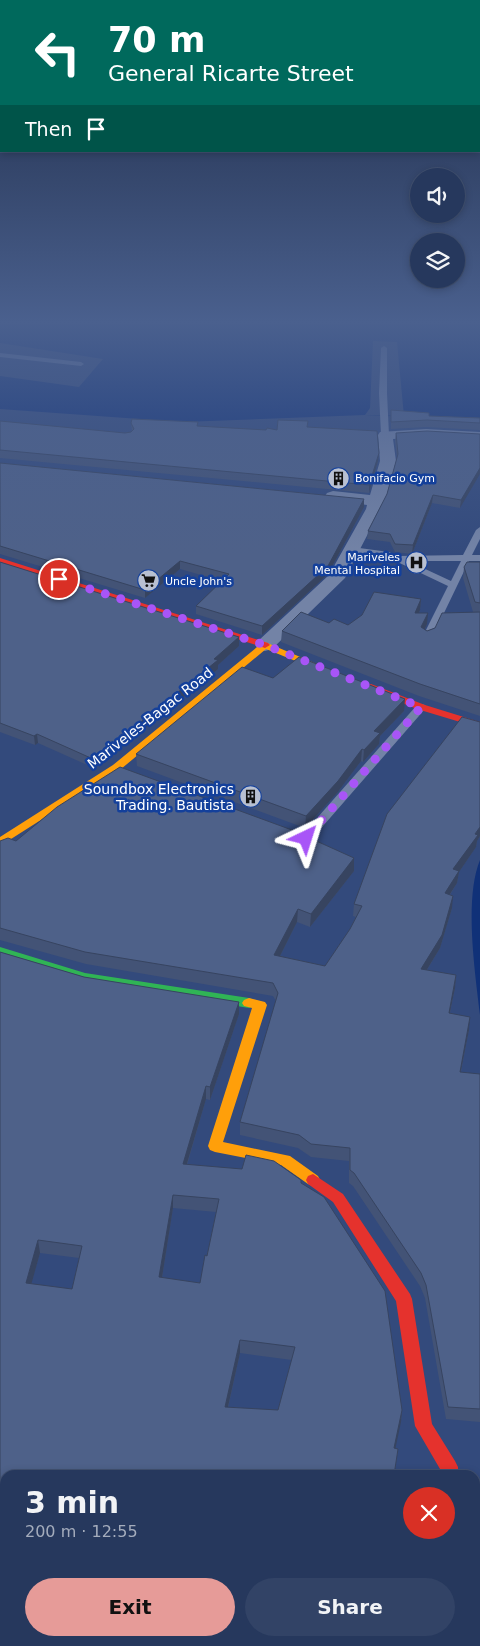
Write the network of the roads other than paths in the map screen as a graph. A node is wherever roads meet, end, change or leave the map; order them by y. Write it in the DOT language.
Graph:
graph roads {
  1 [pos="384,401"];
  2 [pos="386,435"];
  3 [pos="480,436"];
  4 [pos="320,495"];
  5 [pos="377,501"];
  6 [pos="480,530"];
  7 [pos="352,550"];
  8 [pos="394,558"];
  9 [pos="466,558"];
  10 [pos="480,558"];
  11 [pos="0,560"];
  12 [pos="453,585"];
  13 [pos="427,638"];
  14 [pos="265,645"];
  15 [pos="421,707"];
  16 [pos="480,726"];
  17 [pos="297,834"];
  18 [pos="0,842"];
  19 [pos="0,951"];
  20 [pos="449,1470"];
  1 -- 2 [label="lane"];
  2 -- 3 [label="street"];
  2 -- 5 [label="street"];
  4 -- 5 [label="street"];
  5 -- 7 [label="street"];
  6 -- 9 [label="lane"];
  7 -- 8 [label="lane"];
  7 -- 14 [label="street"];
  8 -- 9 [label="lane"];
  8 -- 12 [label="lane"];
  9 -- 10 [label="lane"];
  9 -- 12 [label="lane"];
  11 -- 14 [label="main road"];
  12 -- 13 [label="lane"];
  14 -- 15 [label="main road"];
  14 -- 18 [label="main road, Mariveles-Bagac Road"];
  15 -- 16 [label="main road"];
  15 -- 17 [label="lane"];
  19 -- 20 [label="main road"];
}
